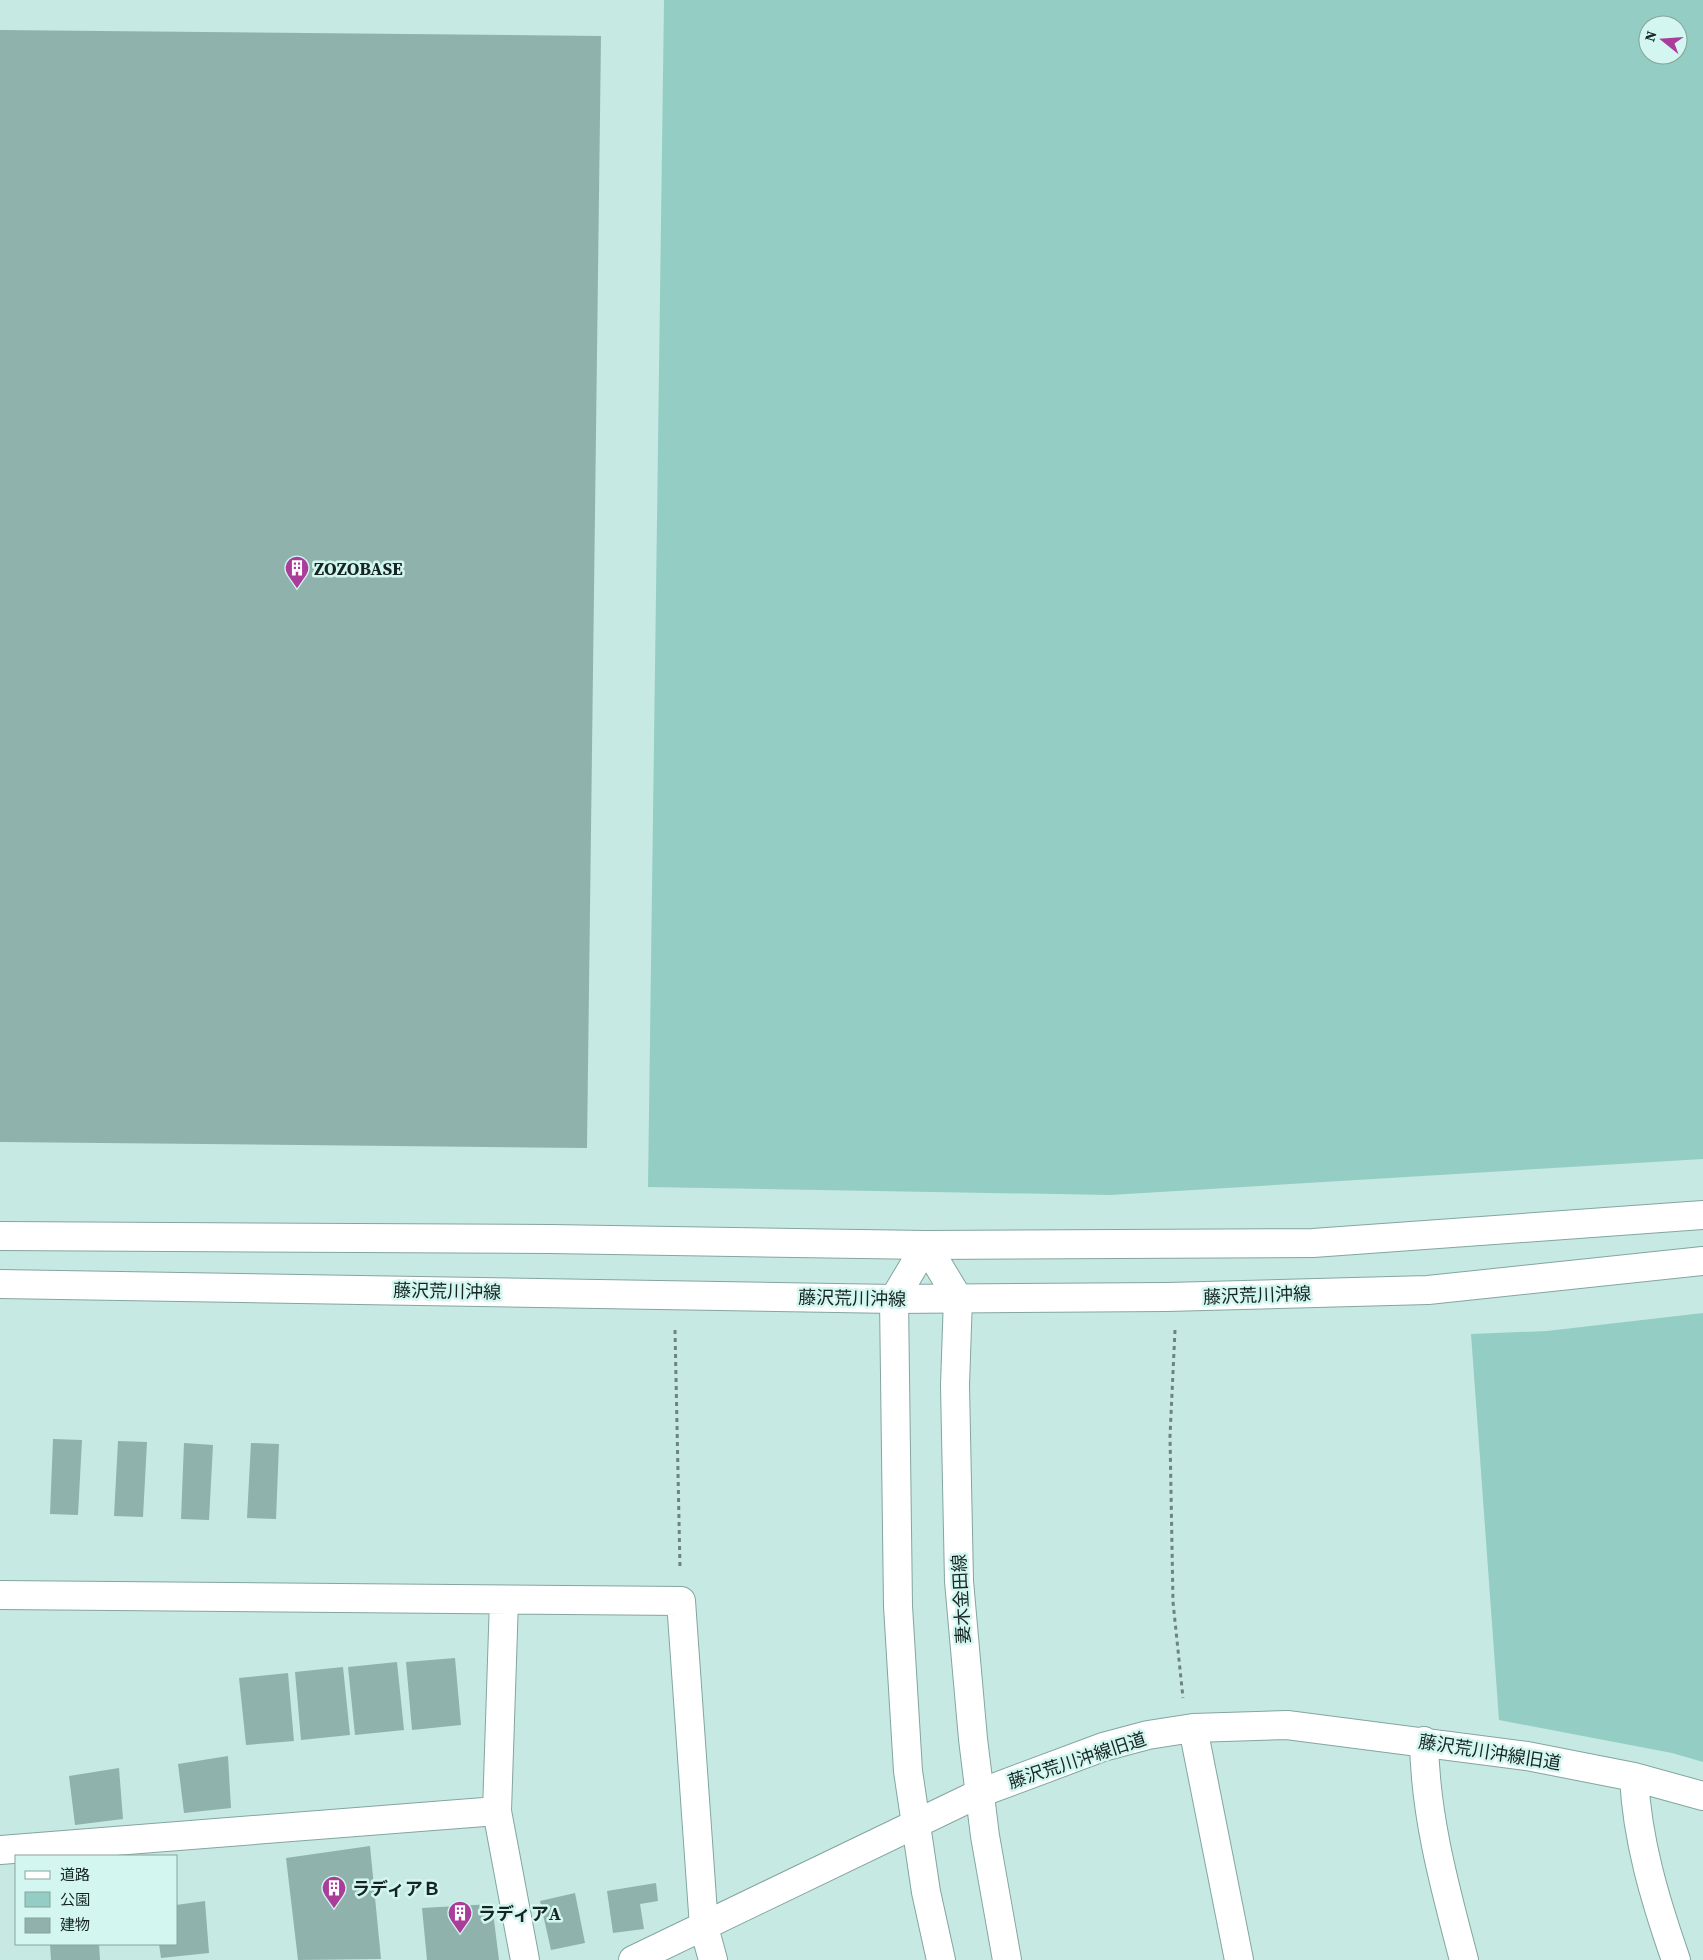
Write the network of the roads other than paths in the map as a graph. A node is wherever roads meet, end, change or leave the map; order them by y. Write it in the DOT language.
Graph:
graph roads {
  1 [pos="1703,1215"];
  2 [pos="0,1236"];
  3 [pos="926,1245"];
  4 [pos="1703,1261"];
  5 [pos="0,1284"];
  6 [pos="958,1298"];
  7 [pos="894,1299"];
  8 [pos="0,1595"];
  9 [pos="504,1600"];
  10 [pos="1193,1728"];
  11 [pos="1424,1741"];
  12 [pos="1634,1777"];
  13 [pos="980,1793"];
  14 [pos="1703,1796"];
  15 [pos="497,1810"];
  16 [pos="916,1823"];
  17 [pos="0,1850"];
  18 [pos="704,1927"];
  19 [pos="526,1960"];
  20 [pos="633,1960"];
  21 [pos="713,1960"];
  22 [pos="941,1960"];
  23 [pos="1007,1960"];
  24 [pos="1239,1960"];
  25 [pos="1464,1960"];
  26 [pos="1676,1960"];
  1 -- 3 [label="street"];
  2 -- 3 [label="street"];
  3 -- 6 [label="street"];
  3 -- 7 [label="street"];
  4 -- 6 [label="street, 藤沢荒川沖線"];
  5 -- 7 [label="street, 藤沢荒川沖線"];
  6 -- 7 [label="street, 藤沢荒川沖線"];
  6 -- 13 [label="street, 妻木金田線"];
  7 -- 16 [label="street"];
  8 -- 9 [label="street"];
  9 -- 15 [label="street"];
  9 -- 18 [label="street"];
  10 -- 11 [label="street, 藤沢荒川沖線旧道"];
  10 -- 13 [label="street, 藤沢荒川沖線旧道"];
  10 -- 24 [label="street"];
  11 -- 12 [label="street, 藤沢荒川沖線旧道"];
  11 -- 25 [label="street"];
  12 -- 14 [label="street, 藤沢荒川沖線旧道"];
  12 -- 26 [label="street"];
  13 -- 16 [label="street, 藤沢荒川沖線旧道"];
  13 -- 23 [label="street, 妻木金田線"];
  15 -- 17 [label="street"];
  15 -- 19 [label="street"];
  16 -- 18 [label="street, 藤沢荒川沖線旧道"];
  16 -- 22 [label="street"];
  18 -- 20 [label="street, 藤沢荒川沖線旧道"];
  18 -- 21 [label="street"];
}
